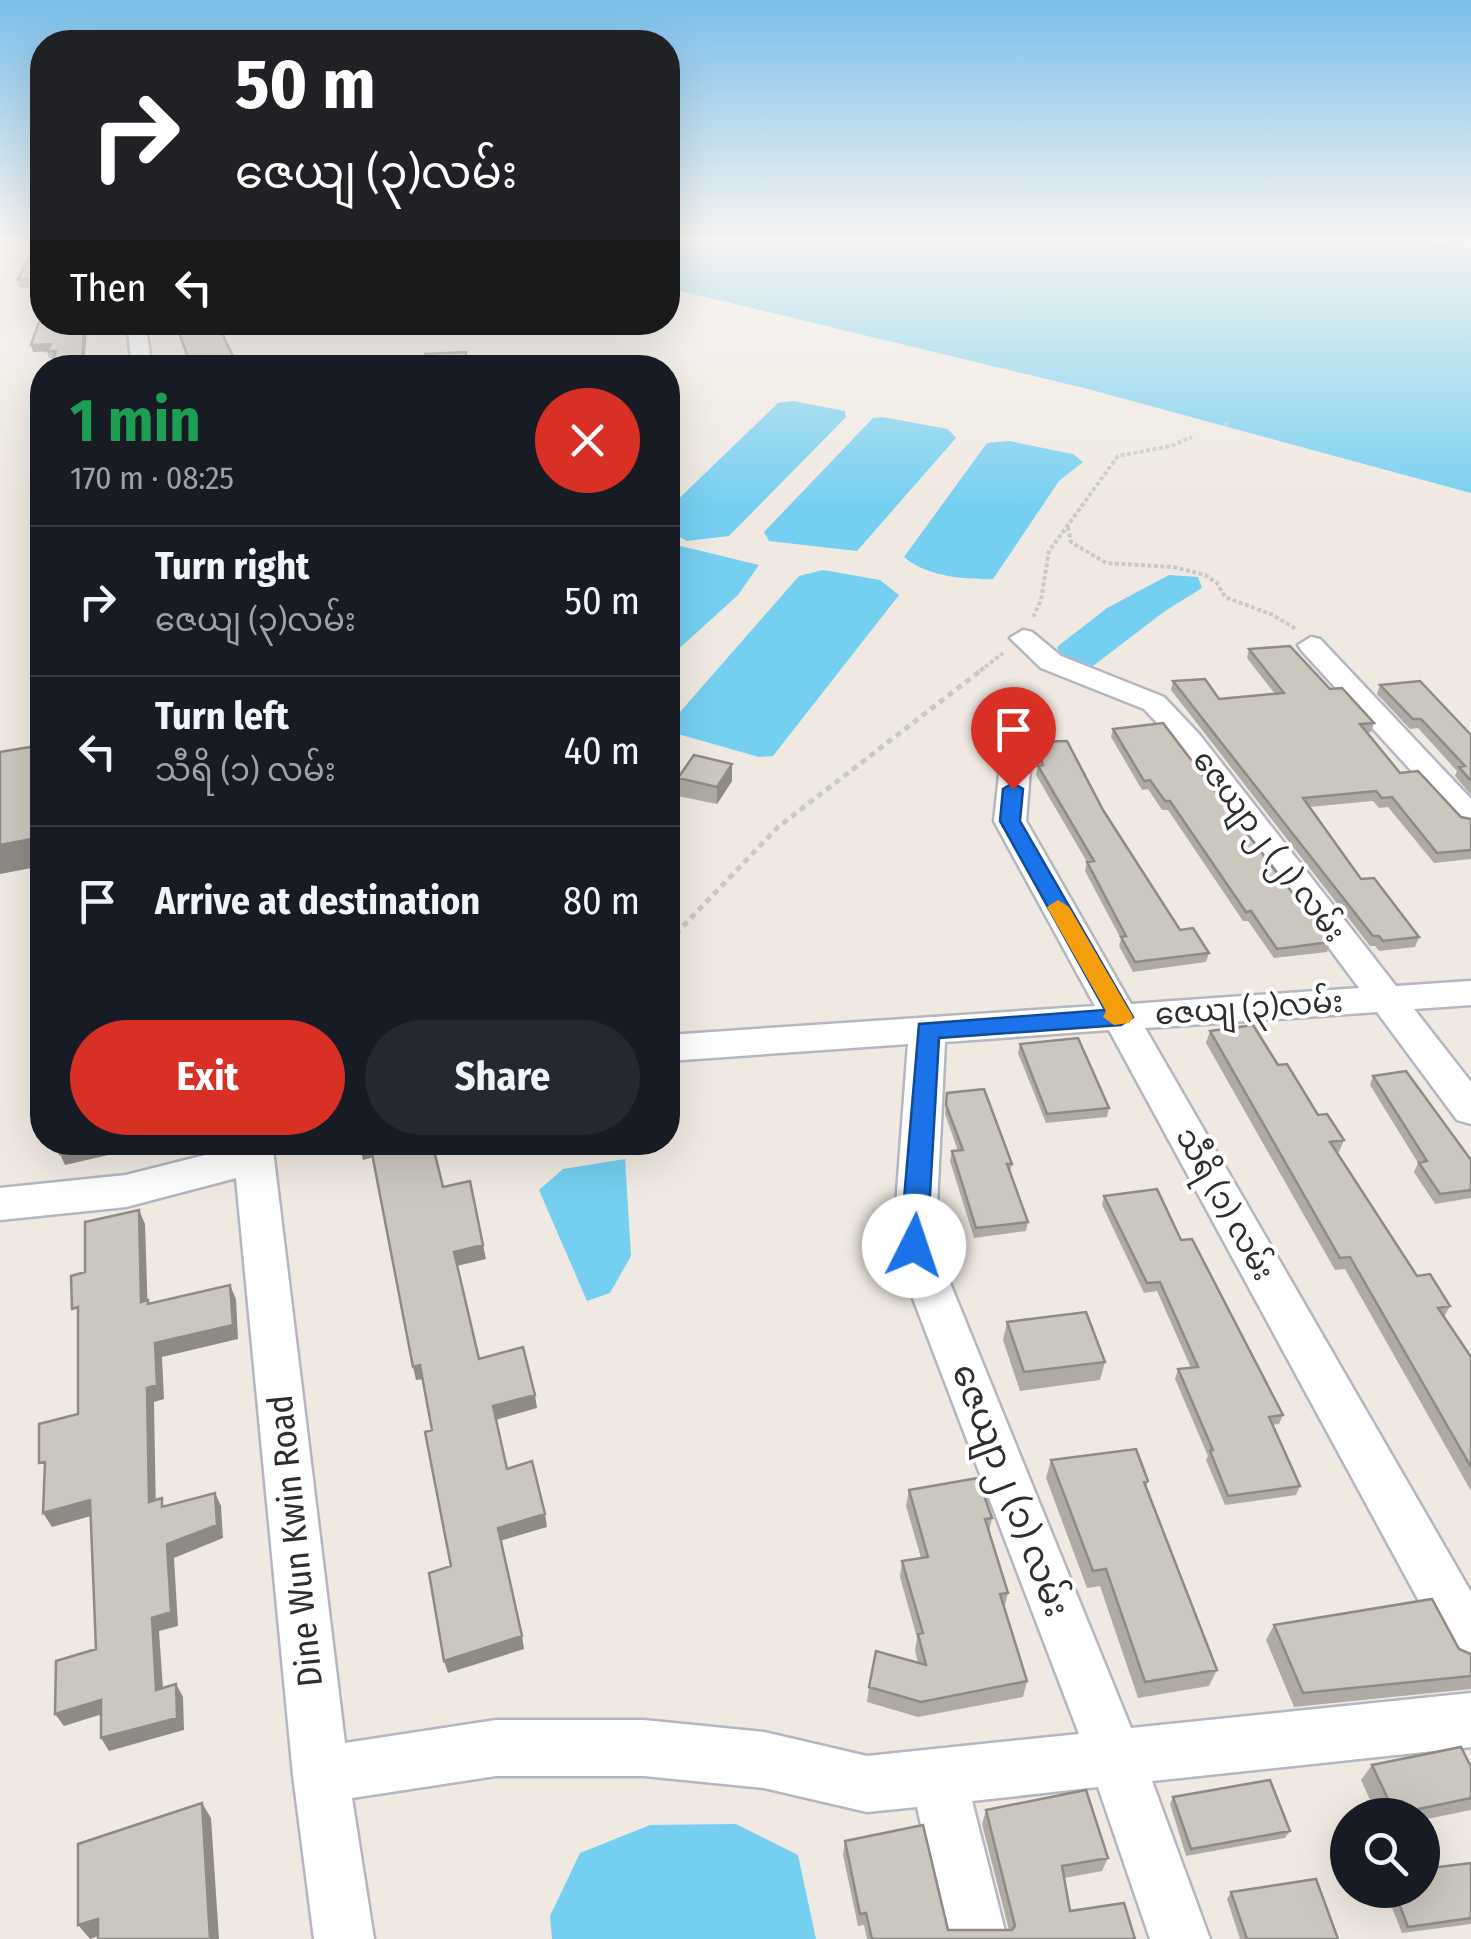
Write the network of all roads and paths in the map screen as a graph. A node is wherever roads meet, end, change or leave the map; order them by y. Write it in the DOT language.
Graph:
graph roads {
  1 [pos="1230,420"];
  2 [pos="1225,425"];
  3 [pos="1192,437"];
  4 [pos="1068,526"];
  5 [pos="1023,638"];
  6 [pos="1311,645"];
  7 [pos="1016,758"];
  8 [pos="1471,817"];
  9 [pos="680,929"];
  10 [pos="1471,993"];
  11 [pos="1385,999"];
  12 [pos="1121,1017"];
  13 [pos="927,1030"];
  14 [pos="680,1047"];
  15 [pos="1471,1110"];
  16 [pos="237,1155"];
  17 [pos="253,1155"];
  18 [pos="0,1204"];
  19 [pos="1471,1642"];
  20 [pos="1471,1720"];
  21 [pos="1116,1759"];
  22 [pos="321,1775"];
  23 [pos="939,1779"];
  24 [pos="344,1939"];
  25 [pos="977,1939"];
  26 [pos="1180,1939"];
  1 -- 2 [label="path"];
  3 -- 4 [label="path"];
  4 -- 5 [label="path"];
  4 -- 6 [label="path"];
  5 -- 9 [label="path"];
  5 -- 11 [label="street, ဇေယျာ၂ (၂) လမ်း"];
  6 -- 8 [label="street"];
  7 -- 12 [label="street, သီရိ (၁) လမ်း"];
  10 -- 11 [label="street, ဇေယျ (၃)လမ်း"];
  11 -- 12 [label="street, ဇေယျ (၃)လမ်း"];
  11 -- 15 [label="street, ဇေယျာ၂ (၂) လမ်း"];
  12 -- 13 [label="street, ဇေယျ (၃)လမ်း"];
  12 -- 19 [label="street, သီရိ (၁) လမ်း"];
  13 -- 14 [label="street, ဇေယျ (၃)လမ်း"];
  13 -- 21 [label="street, ဇေယျာ၂ (၁) လမ်း"];
  16 -- 18 [label="street"];
  17 -- 22 [label="street, Dine Wun Kwin Road"];
  20 -- 21 [label="street"];
  21 -- 23 [label="street"];
  21 -- 26 [label="street, ဇေယျာ၂ (၁) လမ်း"];
  22 -- 23 [label="street"];
  22 -- 24 [label="street, Dine Wun Kwin Road"];
  23 -- 25 [label="street"];
}
